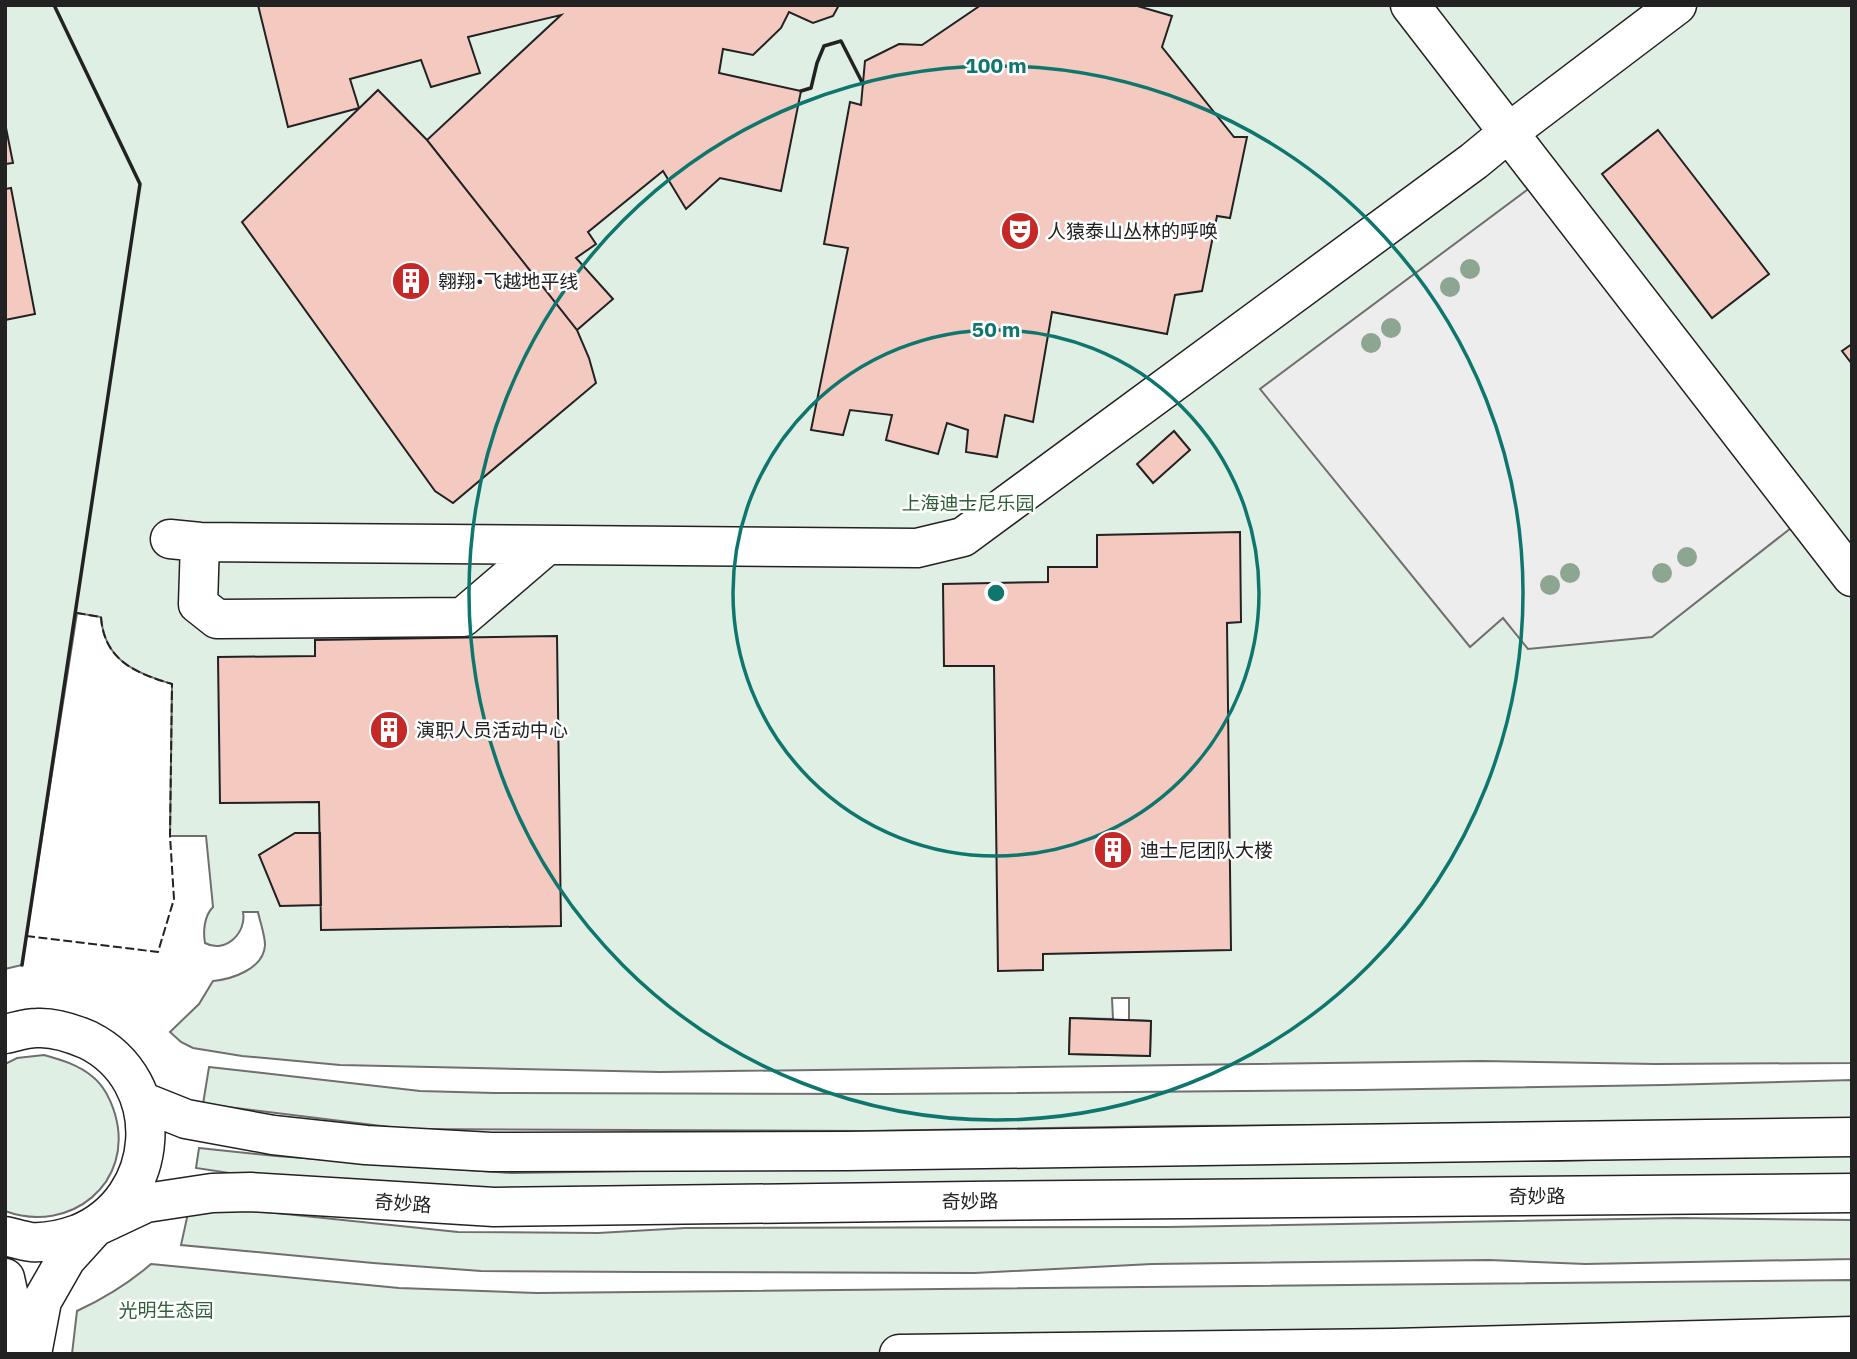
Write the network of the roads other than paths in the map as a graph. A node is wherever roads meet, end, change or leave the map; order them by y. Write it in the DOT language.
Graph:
graph roads {
  1 [pos="1410,5"];
  2 [pos="1677,5"];
  3 [pos="1508,133"];
  4 [pos="547,545"];
  5 [pos="1852,577"];
  6 [pos="5,1034"];
  7 [pos="141,1101"];
  8 [pos="1852,1137"];
  9 [pos="1852,1193"];
  10 [pos="95,1227"];
  11 [pos="5,1236"];
  12 [pos="5,1278"];
  13 [pos="1852,1336"];
  14 [pos="5,1353"];
  15 [pos="32,1354"];
  16 [pos="899,1354"];
  1 -- 3 [label="street"];
  2 -- 3 [label="street"];
  3 -- 4 [label="street"];
  3 -- 5 [label="street"];
  4 -- 4 [label="street"];
  6 -- 7 [label="street"];
  7 -- 8 [label="street"];
  7 -- 10 [label="street"];
  9 -- 10 [label="street, 奇妙路"];
  10 -- 11 [label="street, 奇妙路"];
  10 -- 15 [label="street"];
  12 -- 14 [label="street"];
  13 -- 16 [label="street"];
}
